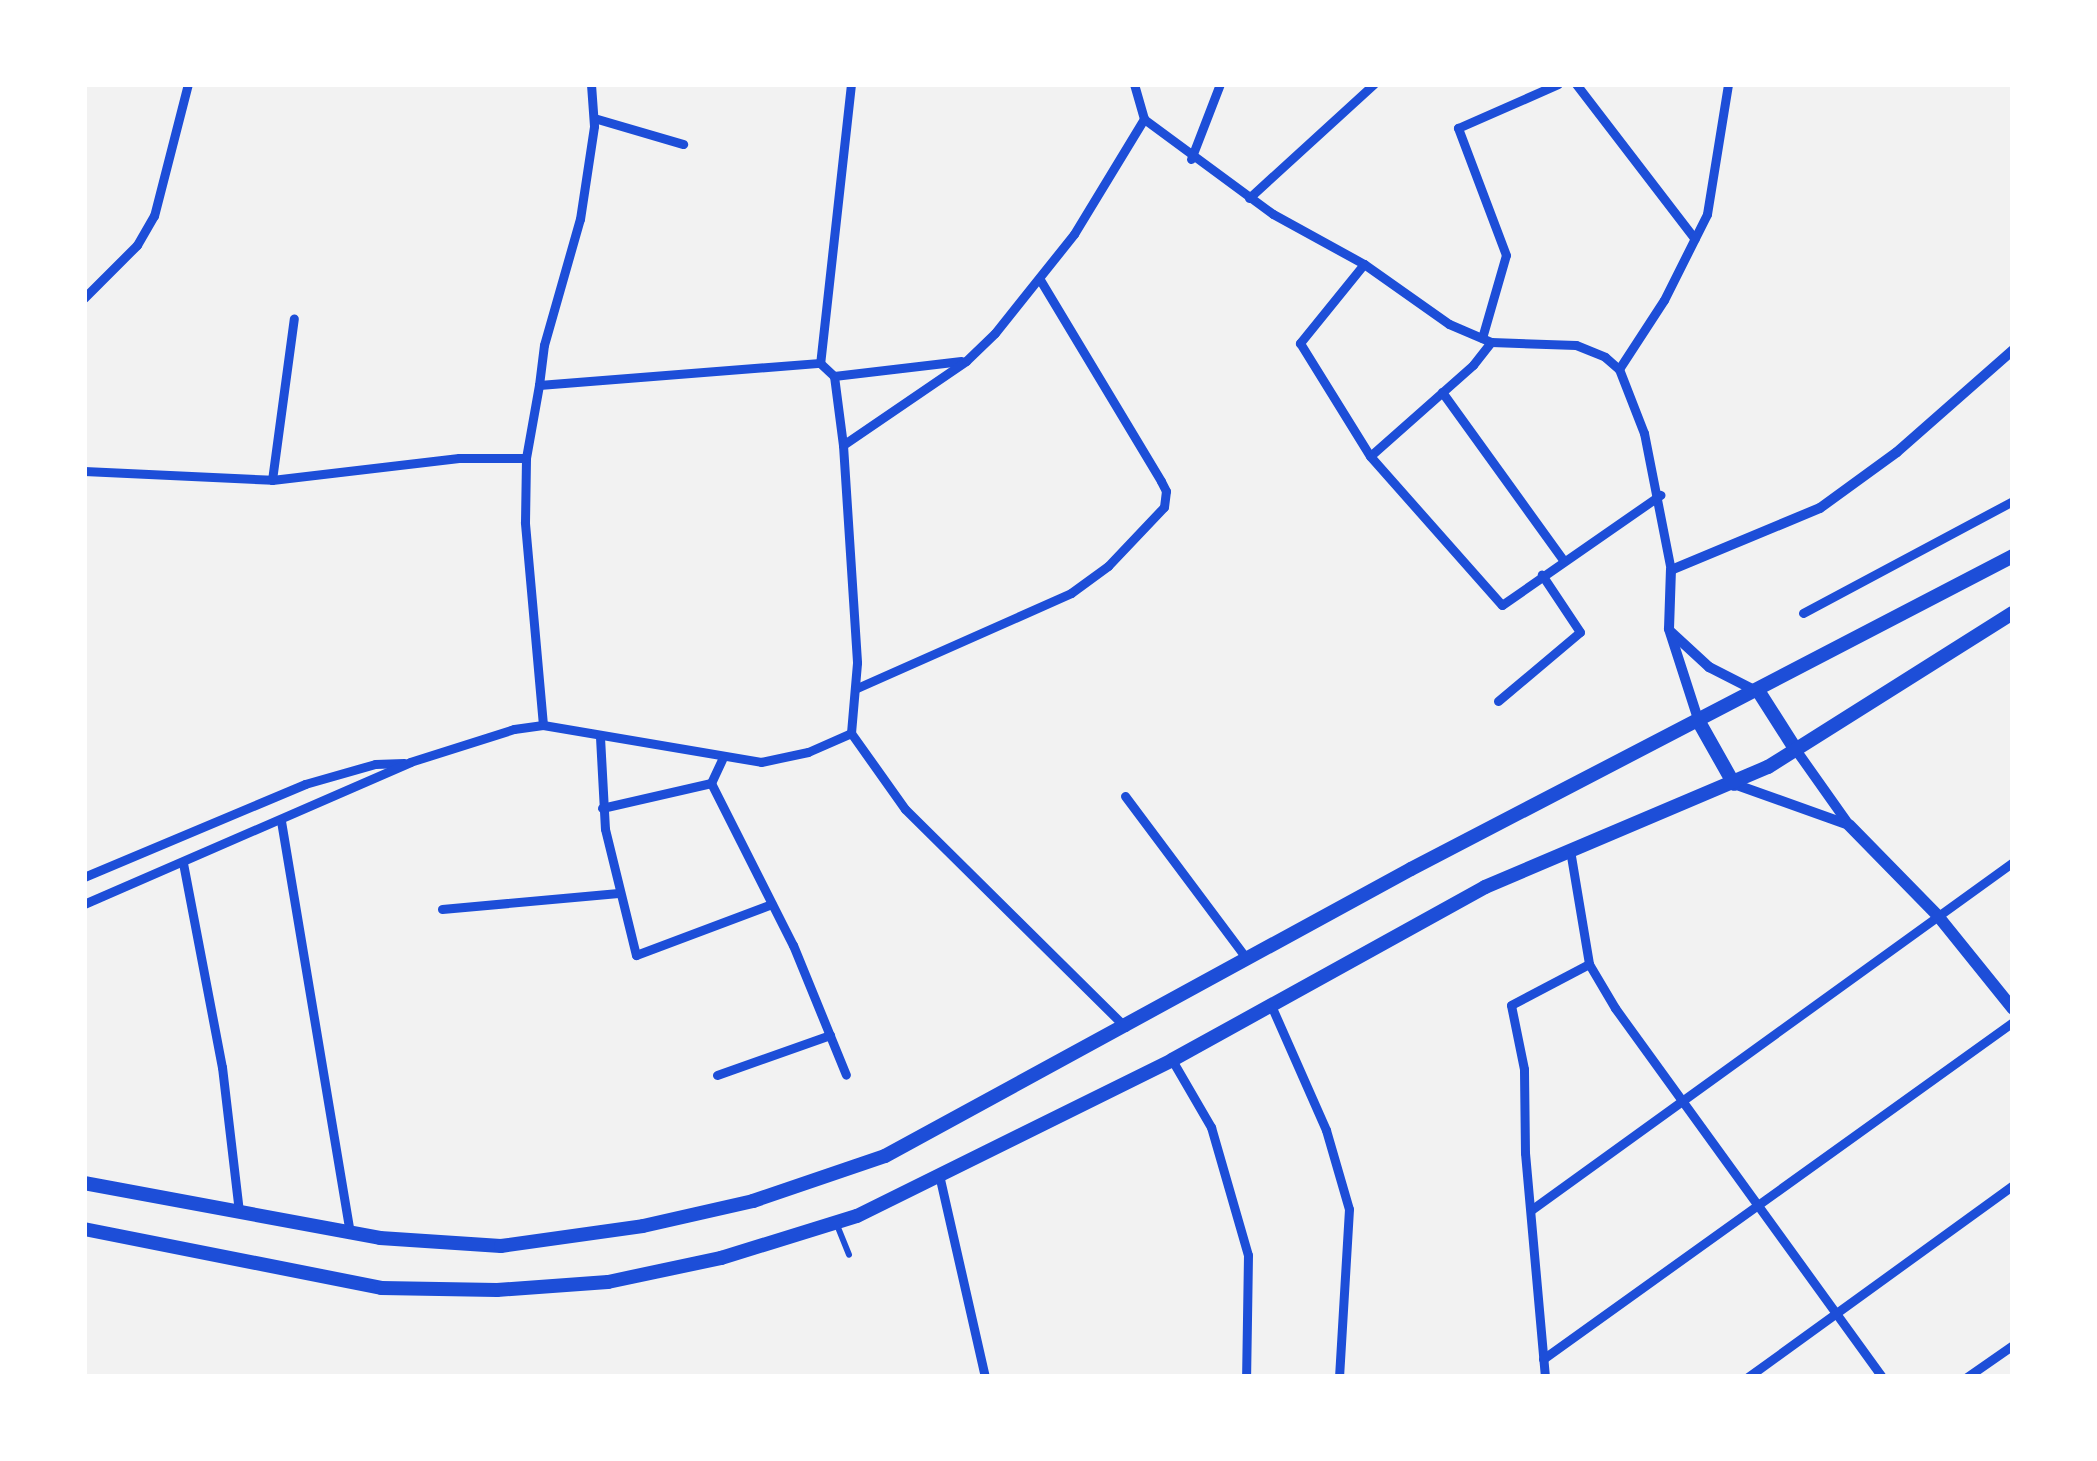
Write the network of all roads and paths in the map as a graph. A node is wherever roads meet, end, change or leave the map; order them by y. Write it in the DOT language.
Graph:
graph roads {
  1 [pos="188,84"];
  2 [pos="592,84"];
  3 [pos="851,84"];
  4 [pos="1134,84"];
  5 [pos="1220,84"];
  6 [pos="1374,84"];
  7 [pos="1558,84"];
  8 [pos="1576,84"];
  9 [pos="1728,84"];
  10 [pos="595,118"];
  11 [pos="1144,119"];
  12 [pos="683,144"];
  13 [pos="1191,159"];
  14 [pos="1249,198"];
  15 [pos="1695,239"];
  16 [pos="1364,263"];
  17 [pos="1040,280"];
  18 [pos="84,298"];
  19 [pos="294,318"];
  20 [pos="1486,340"];
  21 [pos="2013,350"];
  22 [pos="966,361"];
  23 [pos="820,362"];
  24 [pos="1619,370"];
  25 [pos="834,376"];
  26 [pos="539,385"];
  27 [pos="1442,392"];
  28 [pos="843,445"];
  29 [pos="1370,456"];
  30 [pos="526,458"];
  31 [pos="84,472"];
  32 [pos="272,480"];
  33 [pos="1660,495"];
  34 [pos="2013,501"];
  35 [pos="2013,556"];
  36 [pos="1563,560"];
  37 [pos="1671,570"];
  38 [pos="1542,575"];
  39 [pos="1803,613"];
  40 [pos="2013,613"];
  41 [pos="1669,629"];
  42 [pos="857,688"];
  43 [pos="1759,692"];
  44 [pos="1498,700"];
  45 [pos="1699,722"];
  46 [pos="543,725"];
  47 [pos="851,733"];
  48 [pos="600,737"];
  49 [pos="1796,750"];
  50 [pos="723,757"];
  51 [pos="410,762"];
  52 [pos="711,783"];
  53 [pos="1734,784"];
  54 [pos="1125,796"];
  55 [pos="602,808"];
  56 [pos="281,821"];
  57 [pos="1849,825"];
  58 [pos="1570,850"];
  59 [pos="2013,862"];
  60 [pos="183,863"];
  61 [pos="84,877"];
  62 [pos="618,893"];
  63 [pos="84,904"];
  64 [pos="772,904"];
  65 [pos="442,909"];
  66 [pos="1938,916"];
  67 [pos="1247,959"];
  68 [pos="1589,964"];
  69 [pos="1270,1003"];
  70 [pos="2013,1010"];
  71 [pos="2013,1022"];
  72 [pos="1125,1027"];
  73 [pos="830,1035"];
  74 [pos="1172,1060"];
  75 [pos="717,1075"];
  76 [pos="846,1075"];
  77 [pos="1682,1101"];
  78 [pos="940,1179"];
  79 [pos="84,1183"];
  80 [pos="2013,1185"];
  81 [pos="1759,1205"];
  82 [pos="1531,1210"];
  83 [pos="239,1211"];
  84 [pos="836,1223"];
  85 [pos="84,1229"];
  86 [pos="350,1233"];
  87 [pos="849,1255"];
  88 [pos="1836,1313"];
  89 [pos="2013,1345"];
  90 [pos="1543,1359"];
  91 [pos="985,1377"];
  92 [pos="1246,1377"];
  93 [pos="1339,1377"];
  94 [pos="1545,1377"];
  95 [pos="1748,1377"];
  96 [pos="1882,1377"];
  97 [pos="1967,1377"];
  1 -- 18 [label="street"];
  2 -- 10 [label="street"];
  3 -- 23 [label="street"];
  4 -- 11 [label="street"];
  5 -- 13 [label="street"];
  6 -- 14 [label="street"];
  7 -- 20 [label="street"];
  8 -- 15 [label="street"];
  9 -- 15 [label="street"];
  10 -- 12 [label="street"];
  10 -- 26 [label="street"];
  11 -- 13 [label="street"];
  11 -- 17 [label="street"];
  13 -- 14 [label="street"];
  14 -- 16 [label="street"];
  15 -- 24 [label="street"];
  16 -- 20 [label="street"];
  16 -- 29 [label="street"];
  17 -- 22 [label="street"];
  17 -- 42 [label="street"];
  19 -- 32 [label="street"];
  20 -- 24 [label="street"];
  20 -- 27 [label="street"];
  21 -- 37 [label="street"];
  22 -- 25 [label="street"];
  22 -- 28 [label="street"];
  23 -- 25 [label="street"];
  23 -- 26 [label="street"];
  24 -- 33 [label="street"];
  25 -- 28 [label="street"];
  26 -- 30 [label="street"];
  27 -- 29 [label="street"];
  27 -- 36 [label="street"];
  28 -- 42 [label="street"];
  29 -- 38 [label="street"];
  30 -- 32 [label="street"];
  30 -- 46 [label="street"];
  31 -- 32 [label="street"];
  33 -- 36 [label="street"];
  33 -- 37 [label="street"];
  34 -- 39 [label="street"];
  35 -- 43 [label="highway"];
  36 -- 38 [label="street"];
  37 -- 41 [label="street"];
  38 -- 44 [label="street"];
  40 -- 49 [label="highway"];
  41 -- 43 [label="street"];
  41 -- 45 [label="street"];
  42 -- 47 [label="street"];
  43 -- 45 [label="highway"];
  43 -- 49 [label="highway"];
  45 -- 53 [label="highway"];
  45 -- 67 [label="highway"];
  46 -- 48 [label="street"];
  46 -- 51 [label="street"];
  47 -- 50 [label="street"];
  47 -- 72 [label="street"];
  48 -- 50 [label="street"];
  48 -- 55 [label="street"];
  49 -- 53 [label="highway"];
  49 -- 57 [label="street"];
  50 -- 52 [label="street"];
  51 -- 56 [label="street"];
  51 -- 61 [label="street"];
  52 -- 55 [label="street"];
  52 -- 64 [label="street"];
  53 -- 57 [label="street"];
  53 -- 58 [label="highway"];
  54 -- 67 [label="street"];
  55 -- 62 [label="street"];
  56 -- 60 [label="street"];
  56 -- 86 [label="street"];
  57 -- 66 [label="main road"];
  58 -- 68 [label="street"];
  58 -- 69 [label="highway"];
  59 -- 66 [label="street"];
  60 -- 63 [label="street"];
  60 -- 83 [label="street"];
  62 -- 64 [label="street"];
  62 -- 65 [label="street"];
  64 -- 73 [label="street"];
  66 -- 70 [label="main road"];
  66 -- 77 [label="street"];
  67 -- 72 [label="highway"];
  68 -- 77 [label="street"];
  68 -- 82 [label="street"];
  69 -- 74 [label="highway"];
  69 -- 93 [label="street"];
  71 -- 81 [label="street"];
  72 -- 86 [label="highway"];
  73 -- 75 [label="street"];
  73 -- 76 [label="street"];
  74 -- 78 [label="highway"];
  74 -- 92 [label="street"];
  77 -- 81 [label="street"];
  77 -- 82 [label="street"];
  78 -- 84 [label="highway"];
  78 -- 91 [label="street"];
  79 -- 83 [label="highway"];
  80 -- 88 [label="street"];
  81 -- 88 [label="street"];
  81 -- 90 [label="street"];
  82 -- 90 [label="street"];
  83 -- 86 [label="highway"];
  84 -- 85 [label="highway"];
  84 -- 87 [label="street"];
  88 -- 95 [label="street"];
  88 -- 96 [label="street"];
  89 -- 97 [label="street"];
  90 -- 94 [label="street"];
}
